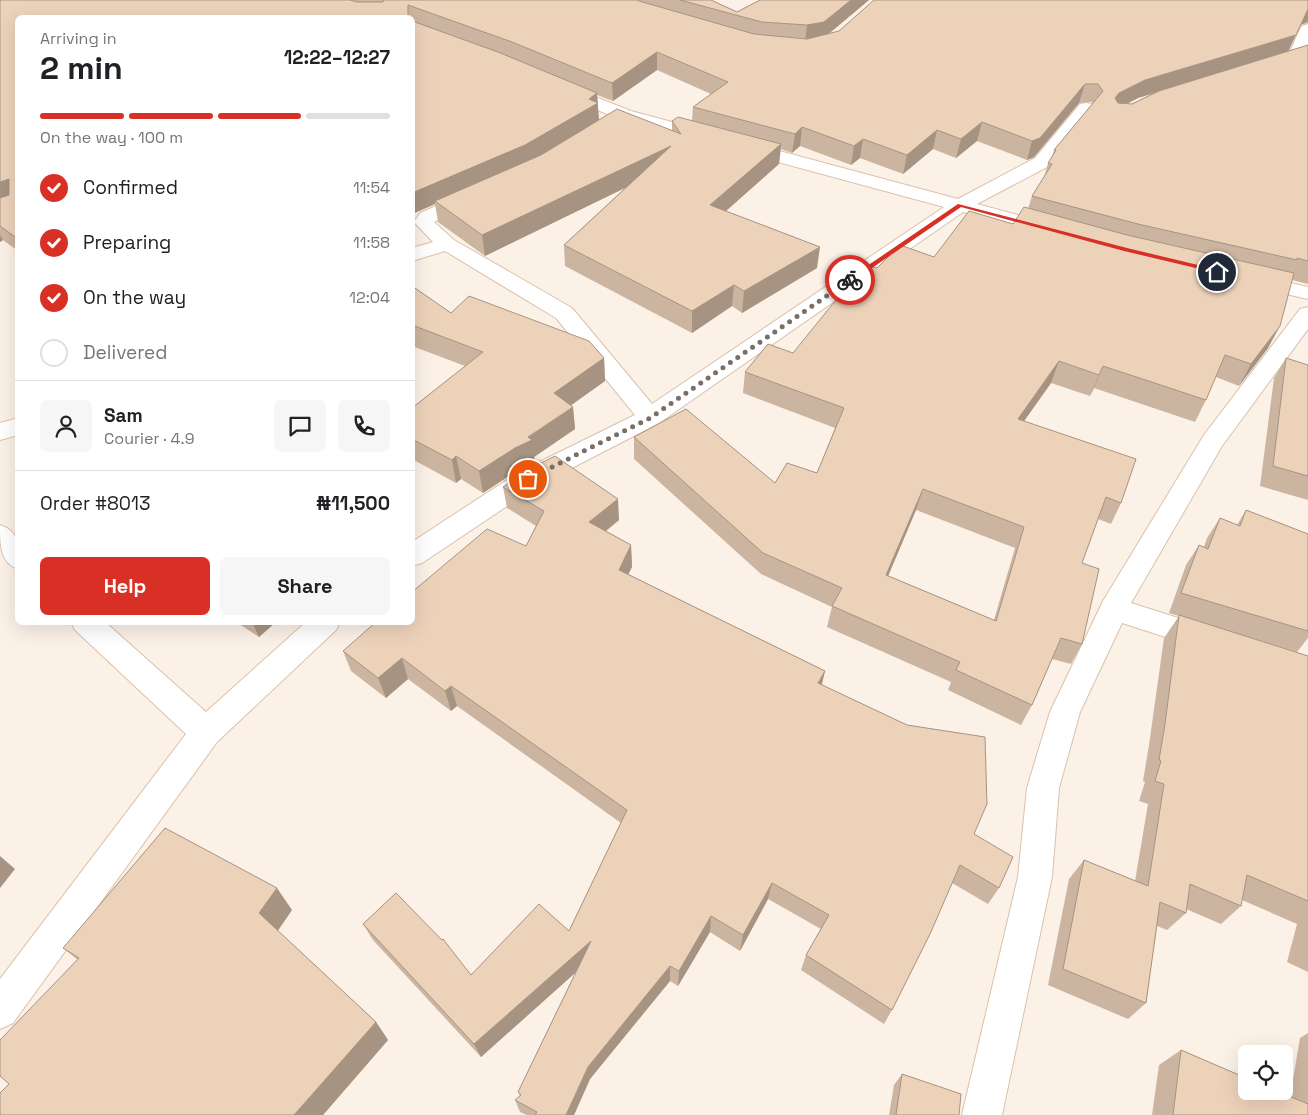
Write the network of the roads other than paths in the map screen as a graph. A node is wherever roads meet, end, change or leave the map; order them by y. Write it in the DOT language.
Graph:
graph roads {
  1 [pos="1308,29"];
  2 [pos="1258,69"];
  3 [pos="543,80"];
  4 [pos="1086,108"];
  5 [pos="625,115"];
  6 [pos="602,129"];
  7 [pos="490,190"];
  8 [pos="960,205"];
  9 [pos="1071,235"];
  10 [pos="447,244"];
  11 [pos="415,254"];
  12 [pos="1231,275"];
  13 [pos="1308,293"];
  14 [pos="1308,314"];
  15 [pos="650,418"];
  16 [pos="15,427"];
  17 [pos="0,432"];
  18 [pos="0,535"];
  19 [pos="415,554"];
  20 [pos="15,555"];
  21 [pos="1113,609"];
  22 [pos="87,625"];
  23 [pos="323,625"];
  24 [pos="1234,647"];
  25 [pos="206,732"];
  26 [pos="0,1010"];
  27 [pos="982,1115"];
  1 -- 2 [label="street"];
  3 -- 5 [label="street"];
  4 -- 8 [label="street"];
  5 -- 6 [label="street"];
  5 -- 8 [label="street"];
  7 -- 10 [label="street"];
  8 -- 9 [label="street"];
  8 -- 15 [label="street"];
  10 -- 11 [label="street"];
  10 -- 15 [label="street"];
  12 -- 13 [label="street"];
  14 -- 21 [label="street"];
  15 -- 19 [label="street"];
  16 -- 17 [label="street"];
  18 -- 20 [label="street"];
  21 -- 24 [label="street"];
  21 -- 27 [label="street"];
  22 -- 25 [label="street"];
  23 -- 25 [label="street"];
  25 -- 26 [label="street"];
}
